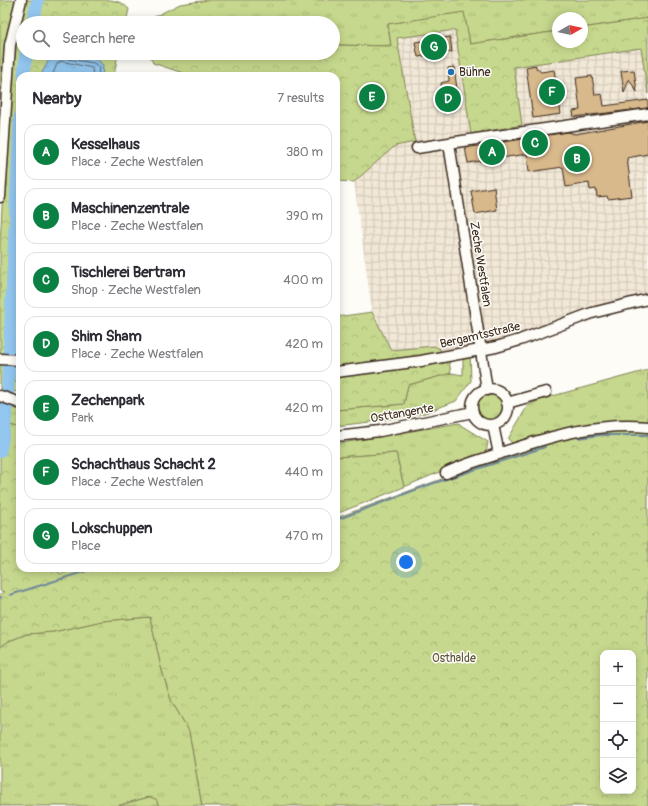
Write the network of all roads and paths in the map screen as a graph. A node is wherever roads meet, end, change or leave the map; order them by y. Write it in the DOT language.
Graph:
graph roads {
  1 [pos="21,0"];
  2 [pos="17,16"];
  3 [pos="16,20"];
  4 [pos="648,114"];
  5 [pos="449,143"];
  6 [pos="417,148"];
  7 [pos="0,197"];
  8 [pos="648,299"];
  9 [pos="481,350"];
  10 [pos="0,359"];
  11 [pos="16,360"];
  12 [pos="340,371"];
  13 [pos="487,390"];
  14 [pos="546,392"];
  15 [pos="0,396"];
  16 [pos="16,402"];
  17 [pos="507,403"];
  18 [pos="473,412"];
  19 [pos="493,425"];
  20 [pos="648,427"];
  21 [pos="340,436"];
  22 [pos="499,454"];
  23 [pos="446,473"];
  1 -- 2 [label="street"];
  3 -- 7 [label="street"];
  4 -- 5 [label="street"];
  5 -- 6 [label="street"];
  5 -- 9 [label="street, Zeche Westfalen"];
  8 -- 9 [label="street, Bergamtsstraße"];
  9 -- 12 [label="street, Bergamtsstraße"];
  9 -- 13 [label="street, Zeche Westfalen"];
  10 -- 11 [label="street"];
  13 -- 17 [label="street"];
  13 -- 18 [label="street"];
  14 -- 17 [label="street"];
  15 -- 16 [label="street"];
  17 -- 19 [label="street"];
  18 -- 19 [label="street"];
  18 -- 21 [label="street, Osttangente"];
  19 -- 22 [label="street"];
  20 -- 22 [label="street"];
  22 -- 23 [label="street"];
}
